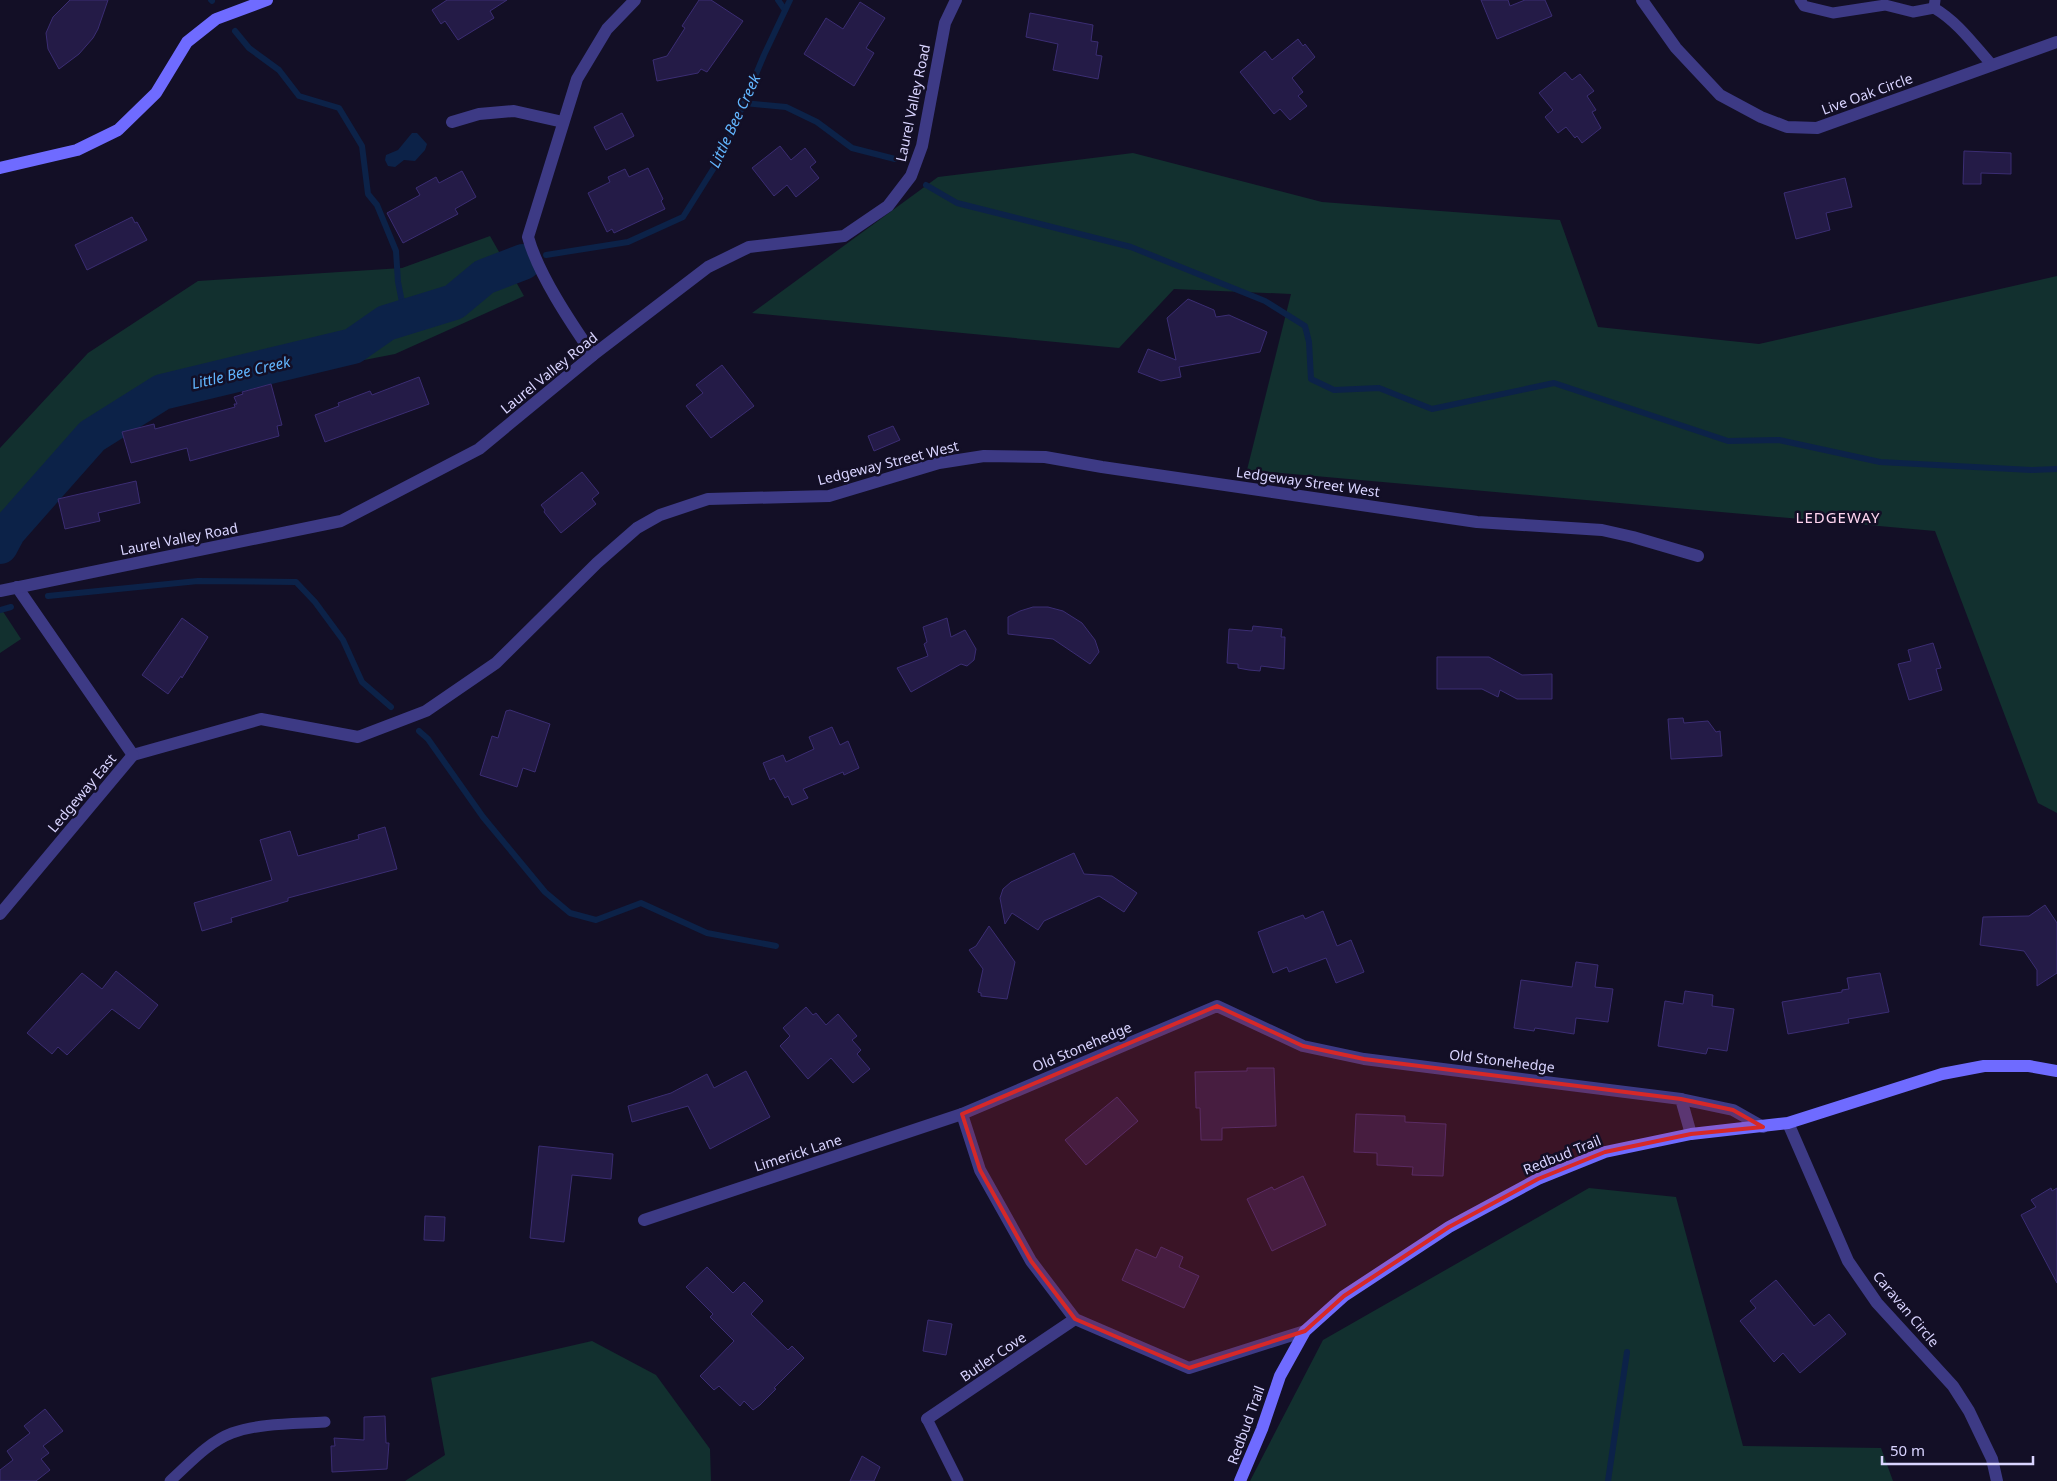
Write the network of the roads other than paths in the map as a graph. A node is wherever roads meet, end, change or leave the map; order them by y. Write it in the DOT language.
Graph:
graph roads {
  1 [pos="267,0"];
  2 [pos="635,0"];
  3 [pos="956,0"];
  4 [pos="1642,0"];
  5 [pos="1800,0"];
  6 [pos="1935,4"];
  7 [pos="2057,42"];
  8 [pos="1992,65"];
  9 [pos="452,122"];
  10 [pos="563,122"];
  11 [pos="0,168"];
  12 [pos="593,356"];
  13 [pos="1698,556"];
  14 [pos="17,587"];
  15 [pos="0,591"];
  16 [pos="133,755"];
  17 [pos="0,914"];
  18 [pos="2057,1071"];
  19 [pos="1681,1099"];
  20 [pos="962,1114"];
  21 [pos="1788,1124"];
  22 [pos="1763,1127"];
  23 [pos="1691,1134"];
  24 [pos="644,1220"];
  25 [pos="1075,1319"];
  26 [pos="1305,1331"];
  27 [pos="927,1419"];
  28 [pos="325,1422"];
  29 [pos="170,1481"];
  30 [pos="958,1481"];
  31 [pos="1240,1481"];
  32 [pos="1997,1481"];
  1 -- 11 [label="street"];
  2 -- 10 [label="street"];
  3 -- 12 [label="street, Laurel Valley Road"];
  4 -- 8 [label="street, Live Oak Circle"];
  5 -- 6 [label="lane"];
  6 -- 8 [label="lane"];
  7 -- 8 [label="street, Live Oak Circle"];
  9 -- 10 [label="street"];
  10 -- 12 [label="street"];
  12 -- 14 [label="street, Laurel Valley Road"];
  13 -- 16 [label="street, Ledgeway Street West"];
  14 -- 15 [label="street, Laurel Valley Road"];
  14 -- 16 [label="street, Ledgeway East"];
  16 -- 17 [label="street, Ledgeway East"];
  18 -- 21 [label="street, Redbud Trail"];
  19 -- 20 [label="street, Old Stonehedge"];
  19 -- 22 [label="street, Old Stonehedge"];
  19 -- 23 [label="street"];
  20 -- 24 [label="street, Limerick Lane"];
  20 -- 25 [label="street"];
  21 -- 22 [label="street, Redbud Trail"];
  21 -- 32 [label="street, Caravan Circle"];
  22 -- 23 [label="street, Redbud Trail"];
  23 -- 26 [label="street, Redbud Trail"];
  25 -- 26 [label="street"];
  25 -- 27 [label="street, Butler Cove"];
  26 -- 31 [label="street, Redbud Trail"];
  27 -- 30 [label="lane"];
  28 -- 29 [label="lane"];
}
